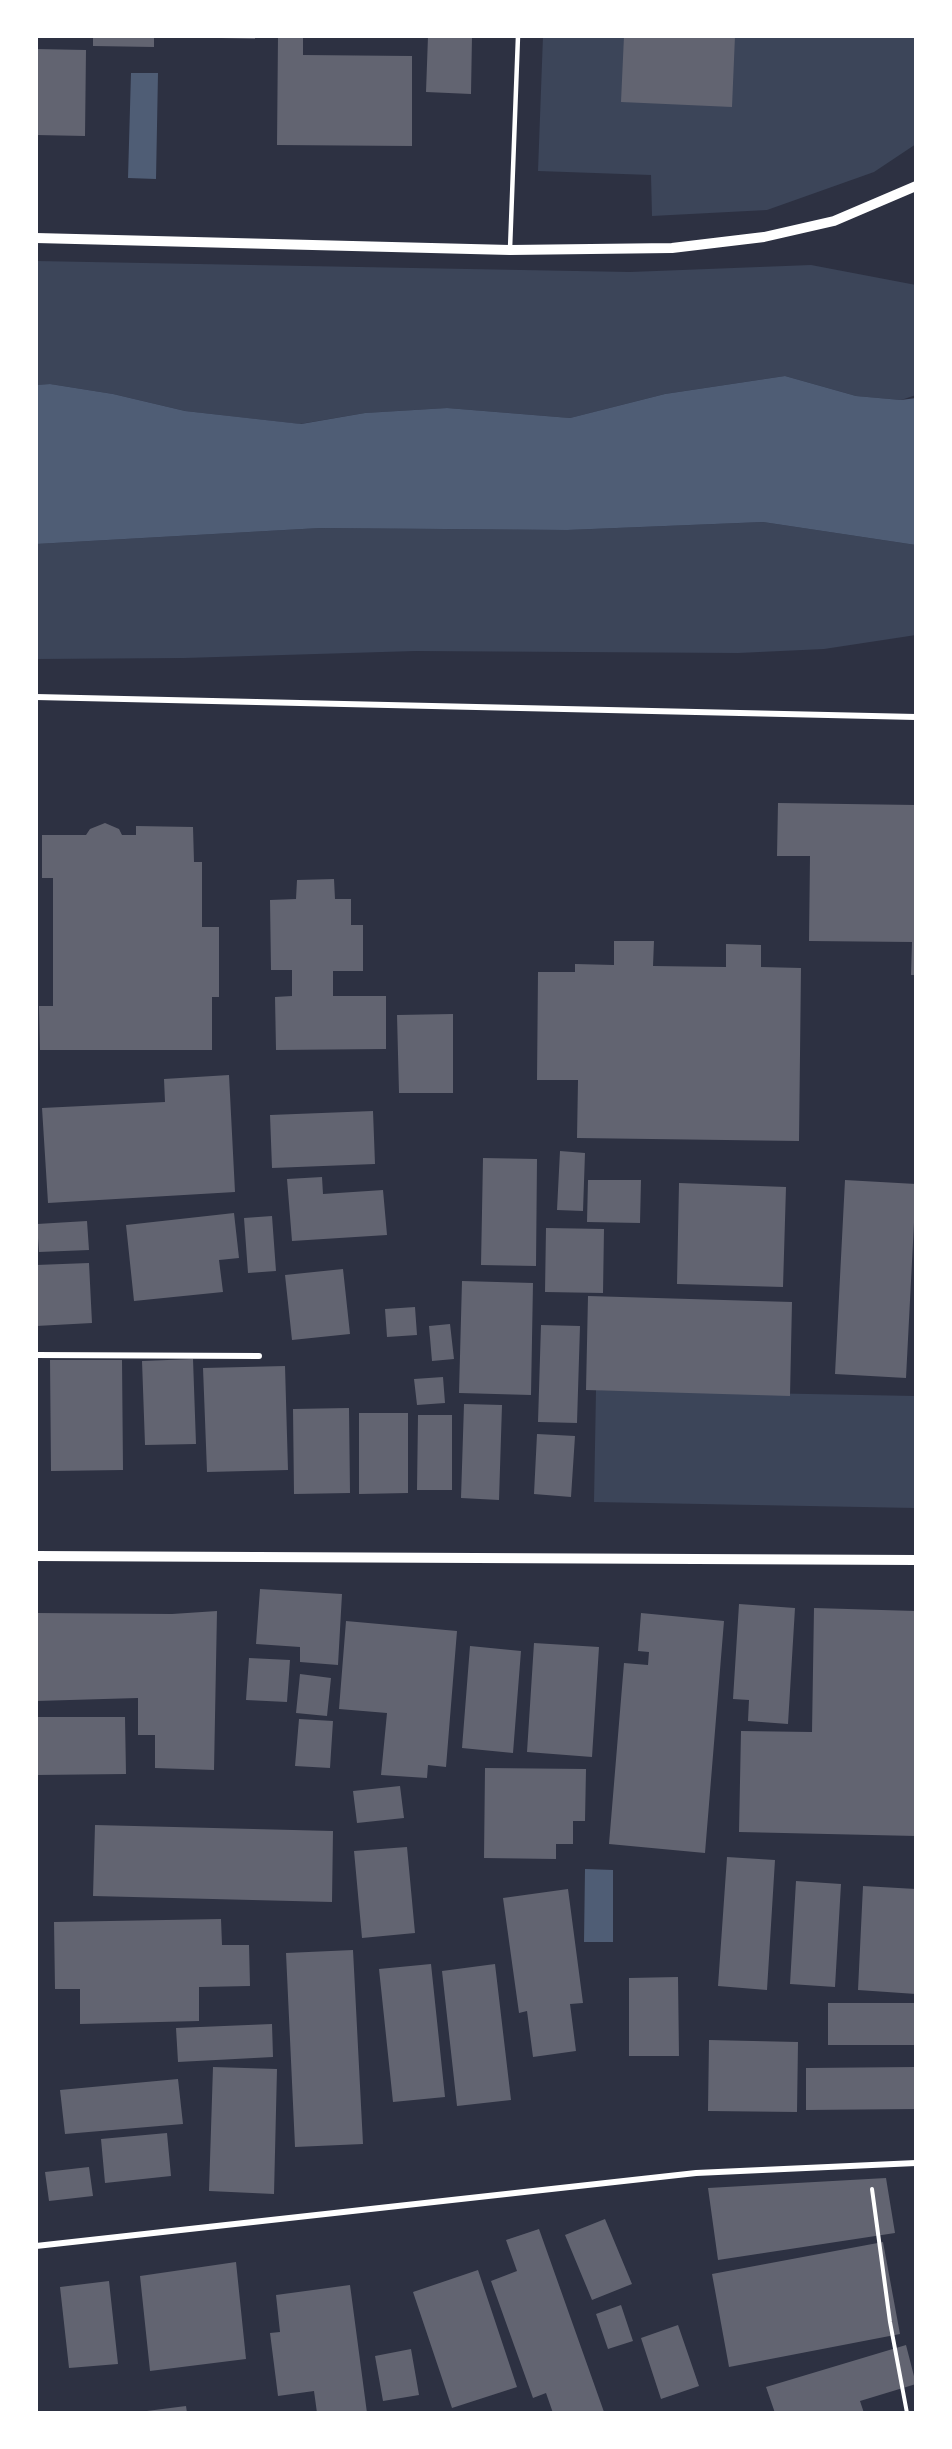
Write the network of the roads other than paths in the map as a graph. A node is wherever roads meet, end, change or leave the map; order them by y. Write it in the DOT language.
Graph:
graph roads {
  1 [pos="518,36"];
  2 [pos="916,186"];
  3 [pos="36,238"];
  4 [pos="510,250"];
  5 [pos="36,697"];
  6 [pos="916,717"];
  7 [pos="36,1355"];
  8 [pos="259,1356"];
  9 [pos="36,1556"];
  10 [pos="916,1560"];
  11 [pos="916,2163"];
  12 [pos="36,2246"];
  1 -- 4 [label="lane"];
  2 -- 4 [label="street"];
  3 -- 4 [label="street"];
  5 -- 6 [label="street"];
  7 -- 8 [label="street"];
  9 -- 10 [label="street"];
  11 -- 12 [label="street"];
}
